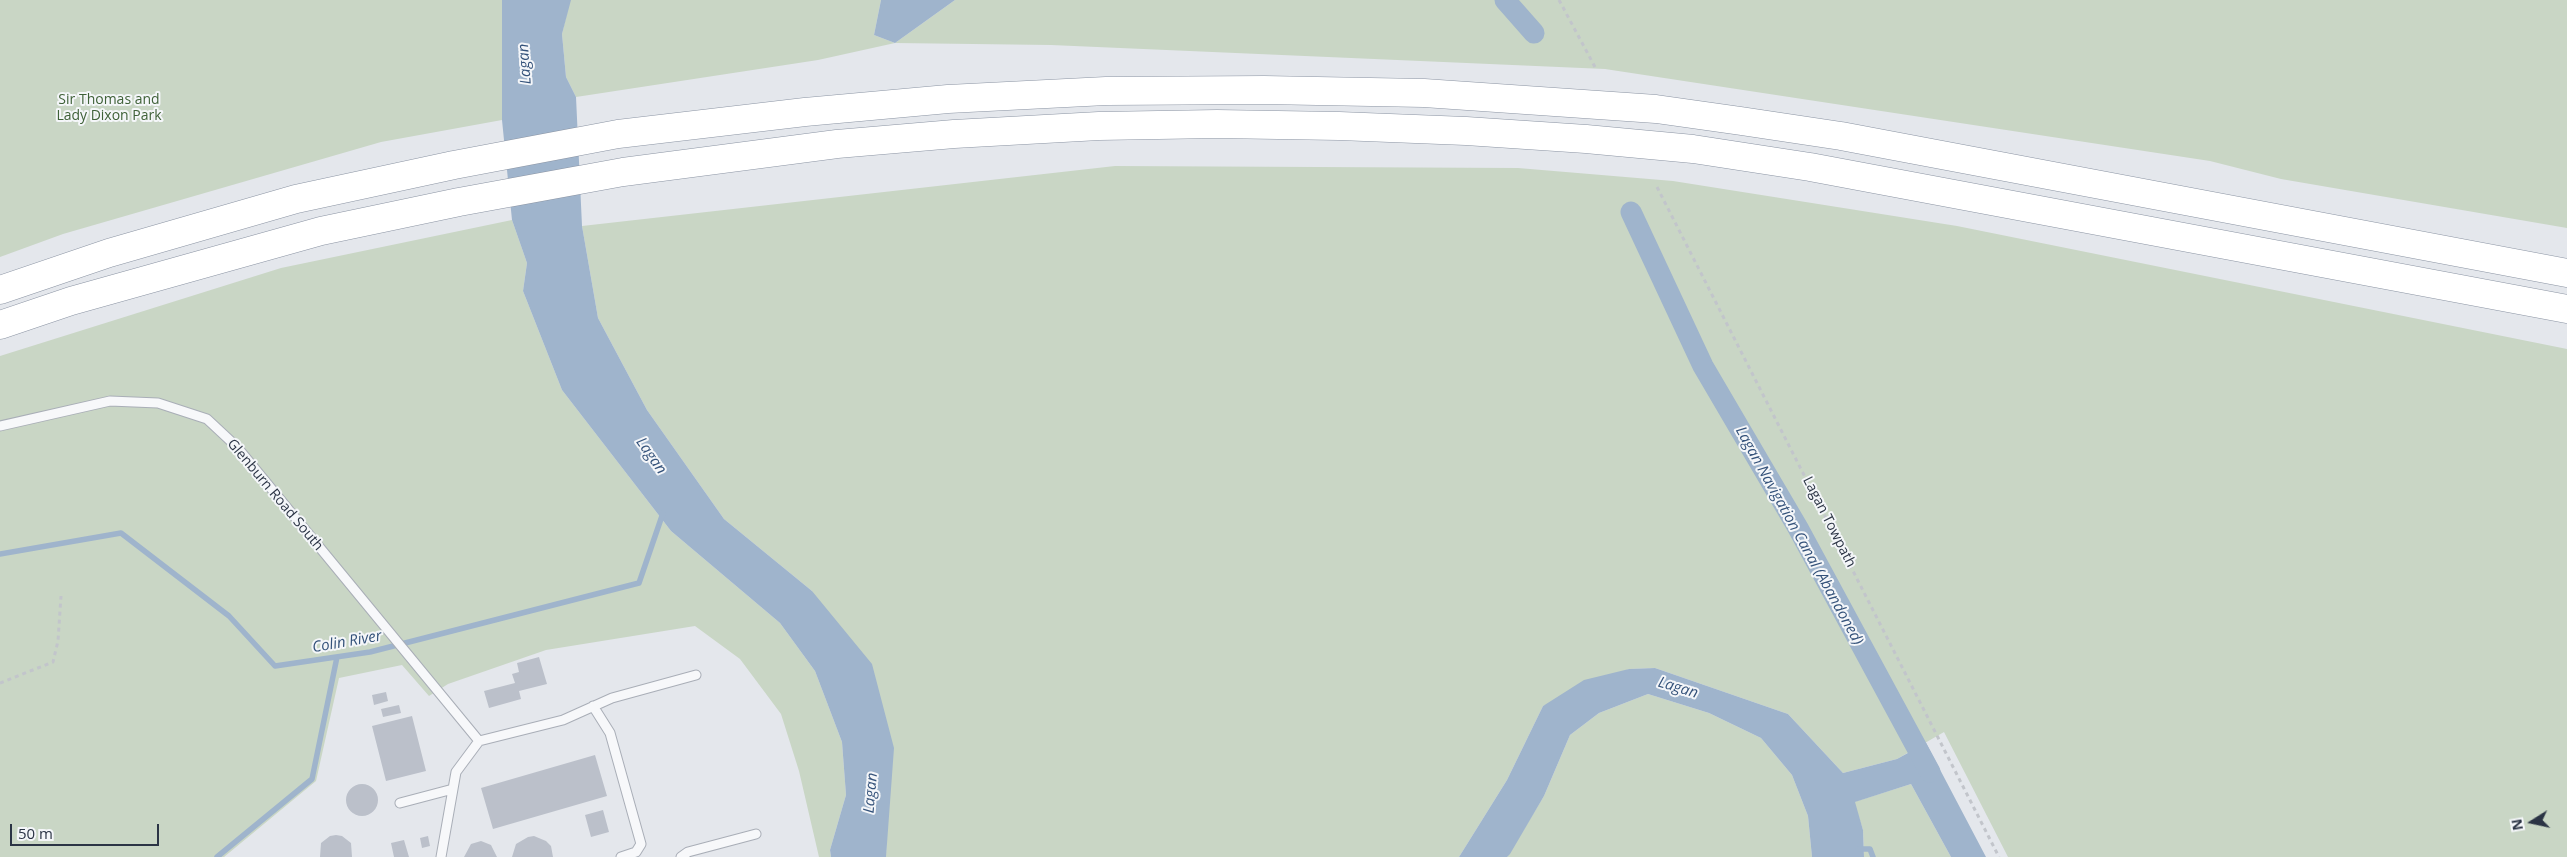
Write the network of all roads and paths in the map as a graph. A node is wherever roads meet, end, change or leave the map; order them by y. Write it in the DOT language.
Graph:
graph roads {
  1 [pos="1559,0"];
  2 [pos="1595,67"];
  3 [pos="1657,188"];
  4 [pos="2567,273"];
  5 [pos="0,290"];
  6 [pos="2567,309"];
  7 [pos="0,325"];
  8 [pos="0,426"];
  9 [pos="61,596"];
  10 [pos="696,675"];
  11 [pos="0,683"];
  12 [pos="593,706"];
  13 [pos="479,741"];
  14 [pos="453,789"];
  15 [pos="400,802"];
  16 [pos="756,834"];
  17 [pos="640,855"];
  18 [pos="441,857"];
  19 [pos="621,857"];
  20 [pos="681,857"];
  21 [pos="1999,857"];
  1 -- 2 [label="path"];
  3 -- 21 [label="path, Lagan Towpath"];
  4 -- 5 [label="highway"];
  6 -- 7 [label="highway"];
  8 -- 13 [label="lane, Glenburn Road South"];
  9 -- 11 [label="path"];
  10 -- 12 [label="lane"];
  12 -- 13 [label="lane"];
  12 -- 17 [label="lane"];
  13 -- 14 [label="lane"];
  14 -- 15 [label="lane"];
  14 -- 18 [label="lane"];
  16 -- 20 [label="lane"];
  17 -- 19 [label="lane"];
}
